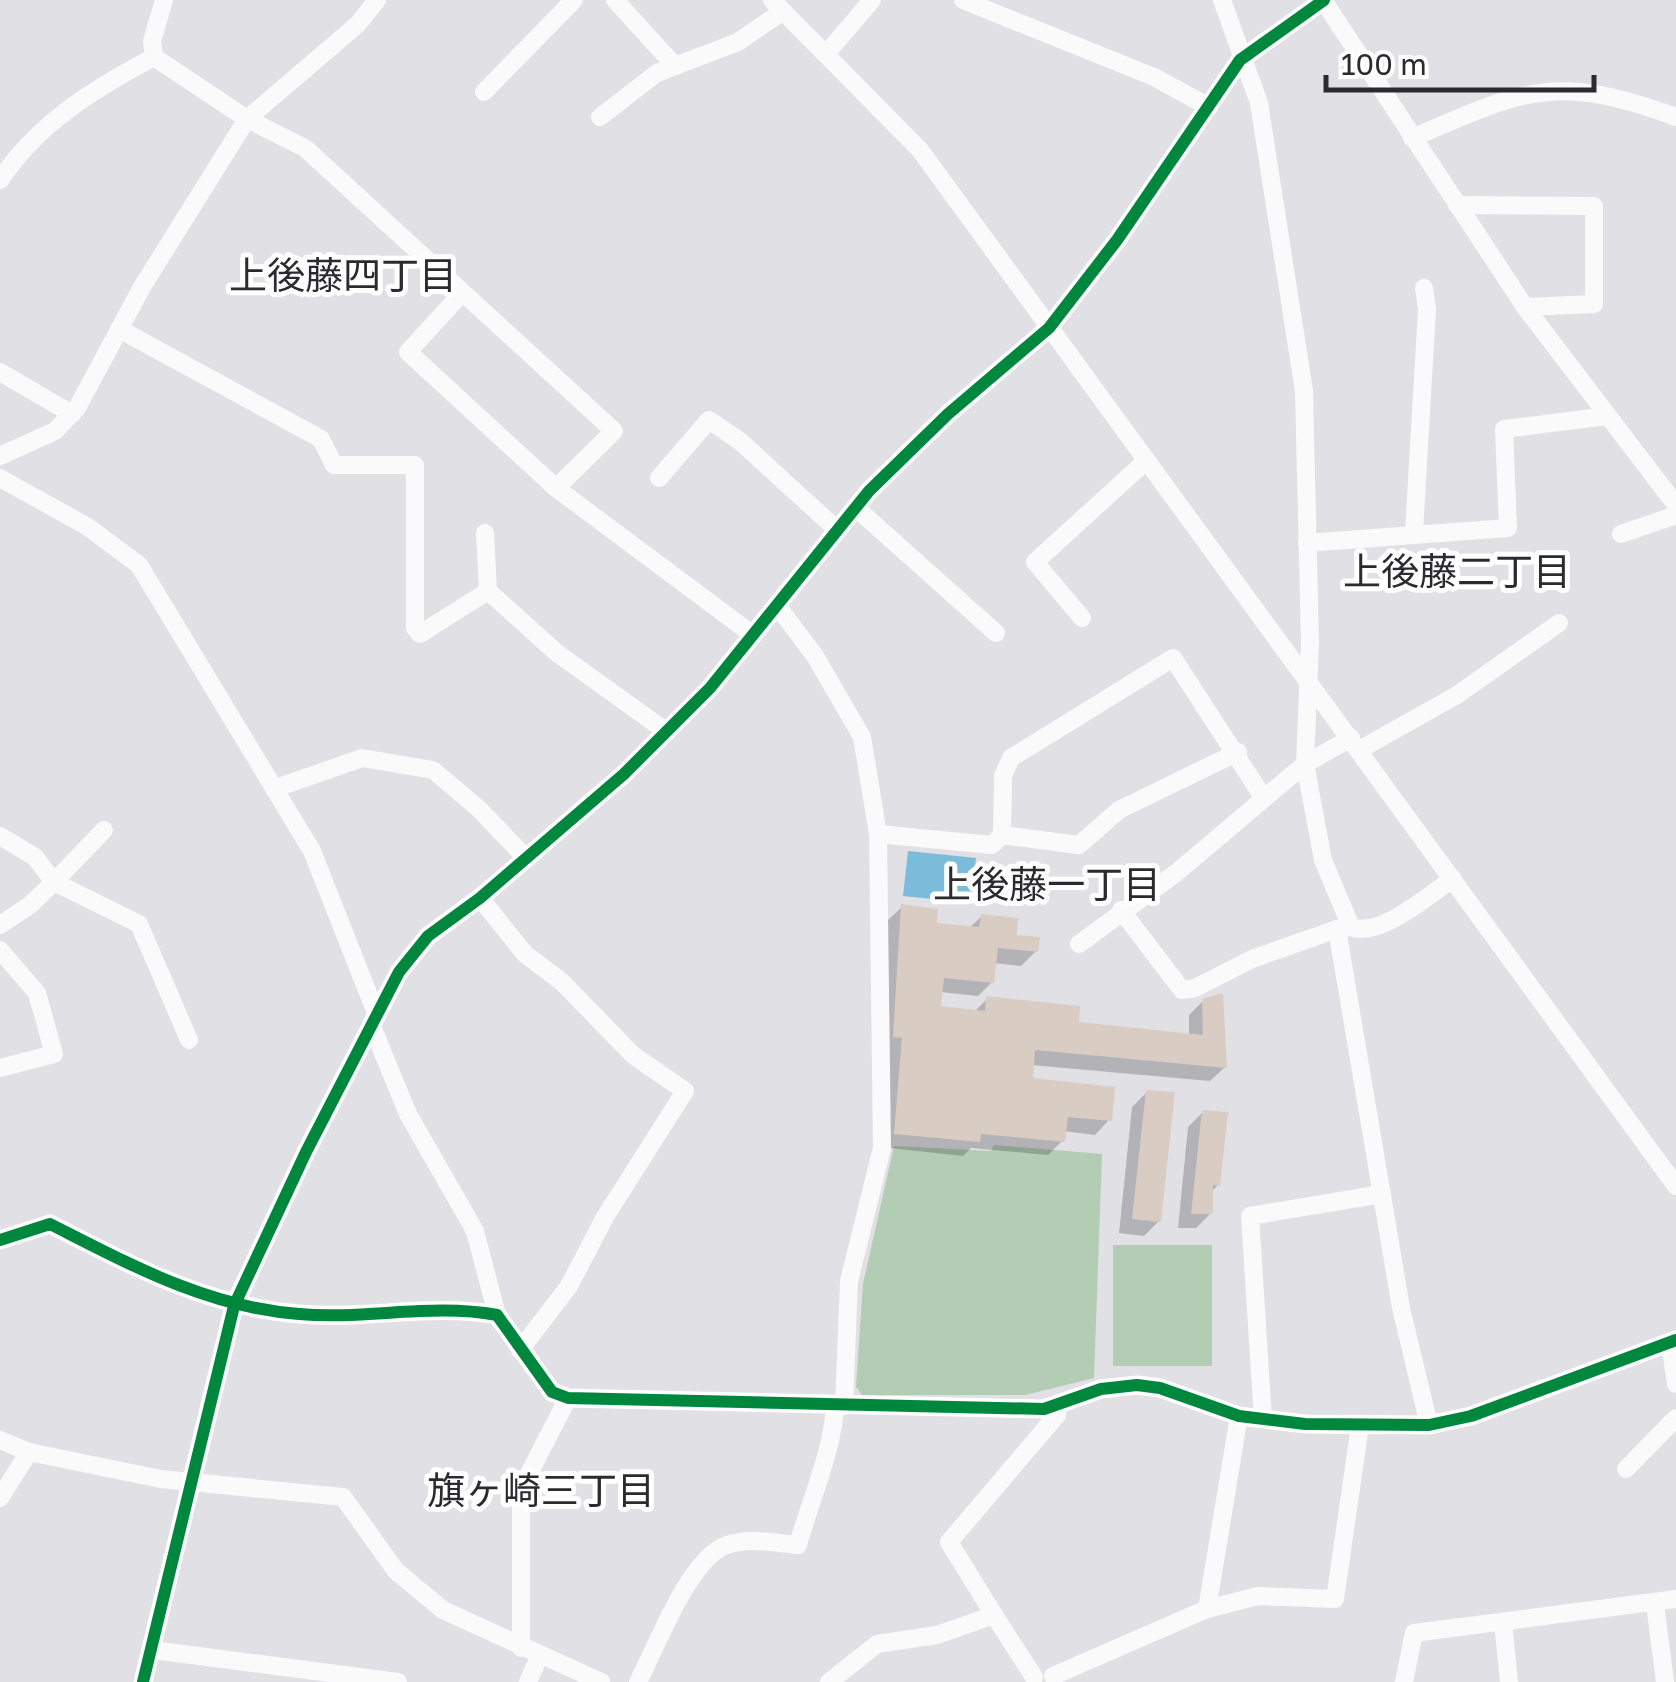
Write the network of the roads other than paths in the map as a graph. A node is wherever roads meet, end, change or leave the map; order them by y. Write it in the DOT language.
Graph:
graph roads {
  1 [pos="164,0"];
  2 [pos="377,0"];
  3 [pos="574,0"];
  4 [pos="615,0"];
  5 [pos="872,0"];
  6 [pos="963,0"];
  7 [pos="1222,0"];
  8 [pos="1324,0"];
  9 [pos="777,5"];
  10 [pos="826,54"];
  11 [pos="154,57"];
  12 [pos="1240,60"];
  13 [pos="675,66"];
  14 [pos="484,92"];
  15 [pos="1208,107"];
  16 [pos="600,117"];
  17 [pos="1676,117"];
  18 [pos="247,119"];
  19 [pos="1412,138"];
  20 [pos="0,180"];
  21 [pos="1457,205"];
  22 [pos="1424,288"];
  23 [pos="462,293"];
  24 [pos="1526,307"];
  25 [pos="120,328"];
  26 [pos="1049,328"];
  27 [pos="0,372"];
  28 [pos="72,414"];
  29 [pos="1608,416"];
  30 [pos="0,456"];
  31 [pos="1146,461"];
  32 [pos="0,478"];
  33 [pos="659,478"];
  34 [pos="556,488"];
  35 [pos="1676,505"];
  36 [pos="855,506"];
  37 [pos="1676,516"];
  38 [pos="835,528"];
  39 [pos="486,532"];
  40 [pos="1414,532"];
  41 [pos="1621,534"];
  42 [pos="1308,543"];
  43 [pos="488,590"];
  44 [pos="778,607"];
  45 [pos="1082,618"];
  46 [pos="1558,623"];
  47 [pos="996,633"];
  48 [pos="753,636"];
  49 [pos="1307,682"];
  50 [pos="668,732"];
  51 [pos="1355,744"];
  52 [pos="1238,752"];
  53 [pos="1304,764"];
  54 [pos="276,788"];
  55 [pos="1264,797"];
  56 [pos="104,830"];
  57 [pos="878,834"];
  58 [pos="1002,835"];
  59 [pos="0,836"];
  60 [pos="526,858"];
  61 [pos="1453,879"];
  62 [pos="54,882"];
  63 [pos="480,898"];
  64 [pos="1121,910"];
  65 [pos="0,925"];
  66 [pos="1344,928"];
  67 [pos="1079,944"];
  68 [pos="0,950"];
  69 [pos="374,1019"];
  70 [pos="189,1040"];
  71 [pos="0,1068"];
  72 [pos="1676,1186"];
  73 [pos="1382,1194"];
  74 [pos="2,1234"];
  75 [pos="234,1306"];
  76 [pos="497,1315"];
  77 [pos="1673,1341"];
  78 [pos="520,1350"];
  79 [pos="1676,1384"];
  80 [pos="568,1398"];
  81 [pos="839,1406"];
  82 [pos="1058,1406"];
  83 [pos="1239,1416"];
  84 [pos="1263,1418"];
  85 [pos="1676,1418"];
  86 [pos="1429,1425"];
  87 [pos="1360,1426"];
  88 [pos="0,1440"];
  89 [pos="30,1452"];
  90 [pos="1626,1470"];
  91 [pos="194,1484"];
  92 [pos="0,1498"];
  93 [pos="1676,1599"];
  94 [pos="1655,1604"];
  95 [pos="1207,1609"];
  96 [pos="994,1615"];
  97 [pos="1503,1622"];
  98 [pos="520,1648"];
  99 [pos="153,1650"];
  100 [pos="533,1671"];
  101 [pos="1042,1679"];
  102 [pos="143,1682"];
  103 [pos="398,1682"];
  104 [pos="511,1682"];
  105 [pos="600,1682"];
  106 [pos="638,1682"];
  107 [pos="830,1682"];
  108 [pos="1404,1682"];
  109 [pos="1509,1682"];
  110 [pos="1665,1682"];
  1 -- 11 [label="street"];
  2 -- 18 [label="street"];
  3 -- 14 [label="street"];
  4 -- 13 [label="street"];
  5 -- 10 [label="street"];
  6 -- 15 [label="street"];
  7 -- 12 [label="street"];
  8 -- 12 [label="street"];
  8 -- 19 [label="street"];
  9 -- 10 [label="street"];
  9 -- 13 [label="street"];
  10 -- 26 [label="street"];
  11 -- 18 [label="street"];
  11 -- 20 [label="street"];
  12 -- 15 [label="street"];
  12 -- 42 [label="street"];
  13 -- 16 [label="street"];
  15 -- 26 [label="street"];
  17 -- 19 [label="street"];
  18 -- 23 [label="street"];
  18 -- 25 [label="street"];
  19 -- 21 [label="street"];
  21 -- 24 [label="street"];
  21 -- 24 [label="street"];
  22 -- 40 [label="street"];
  23 -- 34 [label="street"];
  23 -- 34 [label="street"];
  24 -- 29 [label="street"];
  25 -- 28 [label="street"];
  25 -- 43 [label="street"];
  26 -- 31 [label="street"];
  26 -- 36 [label="street"];
  27 -- 28 [label="street"];
  28 -- 30 [label="street"];
  29 -- 35 [label="street"];
  29 -- 40 [label="street"];
  31 -- 45 [label="street"];
  31 -- 49 [label="street"];
  32 -- 54 [label="street"];
  33 -- 38 [label="street"];
  34 -- 48 [label="street"];
  36 -- 38 [label="street"];
  36 -- 47 [label="street"];
  37 -- 41 [label="street"];
  38 -- 44 [label="street"];
  39 -- 43 [label="street"];
  40 -- 42 [label="street"];
  42 -- 49 [label="street"];
  43 -- 50 [label="street"];
  44 -- 48 [label="street"];
  44 -- 57 [label="street"];
  46 -- 51 [label="street"];
  48 -- 50 [label="street"];
  49 -- 51 [label="street"];
  49 -- 53 [label="street"];
  50 -- 60 [label="street"];
  51 -- 53 [label="street"];
  51 -- 61 [label="street"];
  52 -- 55 [label="street"];
  52 -- 58 [label="street"];
  52 -- 58 [label="street"];
  53 -- 55 [label="street"];
  53 -- 66 [label="street"];
  54 -- 60 [label="street"];
  54 -- 69 [label="street"];
  55 -- 64 [label="street"];
  56 -- 62 [label="street"];
  57 -- 58 [label="street"];
  57 -- 81 [label="street"];
  59 -- 62 [label="street"];
  60 -- 63 [label="street"];
  61 -- 66 [label="street"];
  61 -- 72 [label="street"];
  62 -- 65 [label="street"];
  62 -- 70 [label="street"];
  63 -- 69 [label="street"];
  63 -- 78 [label="street"];
  64 -- 66 [label="street"];
  64 -- 67 [label="street"];
  66 -- 73 [label="street"];
  68 -- 71 [label="street"];
  69 -- 75 [label="street"];
  69 -- 76 [label="street"];
  73 -- 84 [label="street"];
  73 -- 86 [label="street"];
  74 -- 75 [label="street"];
  75 -- 76 [label="street"];
  75 -- 91 [label="street"];
  76 -- 78 [label="street"];
  77 -- 79 [label="street"];
  77 -- 86 [label="street"];
  78 -- 80 [label="street"];
  80 -- 81 [label="street"];
  80 -- 98 [label="street"];
  81 -- 82 [label="street"];
  81 -- 106 [label="street"];
  82 -- 83 [label="street"];
  82 -- 96 [label="street"];
  83 -- 84 [label="street"];
  83 -- 95 [label="street"];
  84 -- 87 [label="street"];
  85 -- 90 [label="street"];
  86 -- 87 [label="street"];
  87 -- 95 [label="street"];
  88 -- 89 [label="street"];
  89 -- 91 [label="street"];
  89 -- 92 [label="street"];
  91 -- 98 [label="street"];
  91 -- 99 [label="street"];
  93 -- 94 [label="street"];
  94 -- 97 [label="street"];
  94 -- 110 [label="street"];
  95 -- 101 [label="street"];
  96 -- 101 [label="street"];
  96 -- 107 [label="street"];
  97 -- 108 [label="street"];
  97 -- 109 [label="street"];
  98 -- 100 [label="street"];
  99 -- 102 [label="street"];
  99 -- 103 [label="street"];
  100 -- 104 [label="street"];
  100 -- 105 [label="street"];
}
